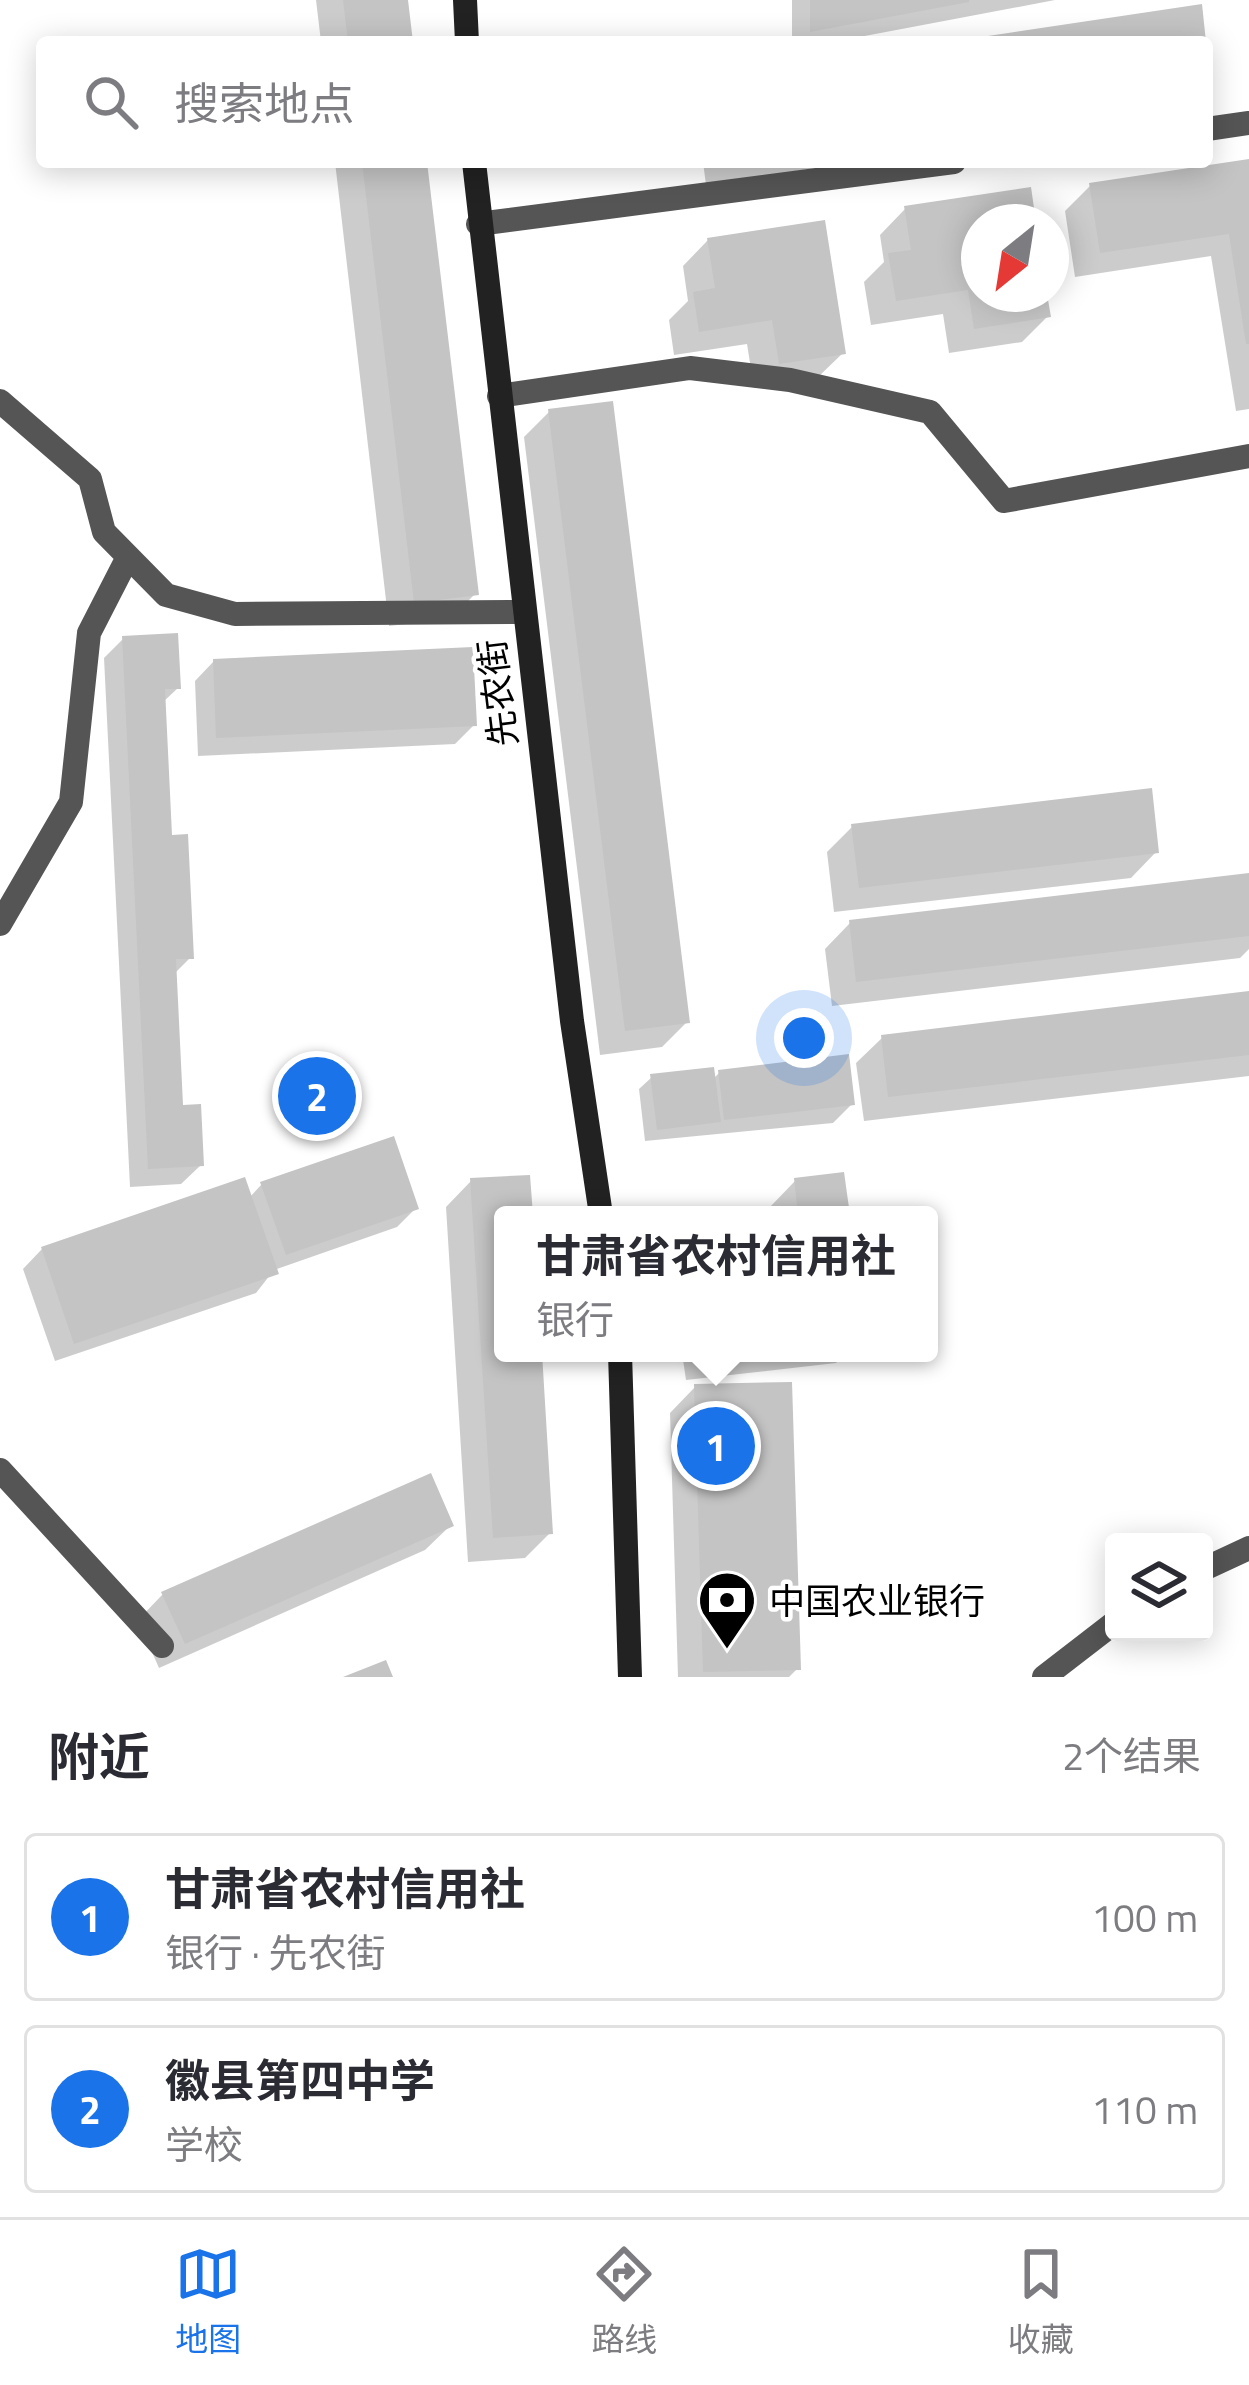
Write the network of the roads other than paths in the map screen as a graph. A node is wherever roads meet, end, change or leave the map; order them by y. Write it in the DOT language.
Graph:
graph roads {
  1 [pos="465,0"];
  2 [pos="467,36"];
  3 [pos="1249,123"];
  4 [pos="1213,128"];
  5 [pos="474,168"];
  6 [pos="908,168"];
  7 [pos="478,224"];
  8 [pos="499,396"];
  9 [pos="0,401"];
  10 [pos="1249,456"];
  11 [pos="128,557"];
  12 [pos="523,612"];
  13 [pos="0,924"];
  14 [pos="600,1206"];
  15 [pos="620,1362"];
  16 [pos="0,1470"];
  17 [pos="1249,1547"];
  18 [pos="1213,1565"];
  19 [pos="1105,1630"];
  20 [pos="162,1646"];
  21 [pos="630,1677"];
  22 [pos="1044,1677"];
  1 -- 2 [label="main road"];
  3 -- 4 [label="street"];
  5 -- 7 [label="main road, 先农街"];
  6 -- 7 [label="street"];
  7 -- 8 [label="main road, 先农街"];
  8 -- 10 [label="street"];
  8 -- 12 [label="main road, 先农街"];
  9 -- 11 [label="street"];
  11 -- 12 [label="street"];
  11 -- 13 [label="street"];
  12 -- 14 [label="main road, 先农街"];
  15 -- 21 [label="main road"];
  16 -- 20 [label="street"];
  17 -- 18 [label="street"];
  19 -- 22 [label="street"];
}
